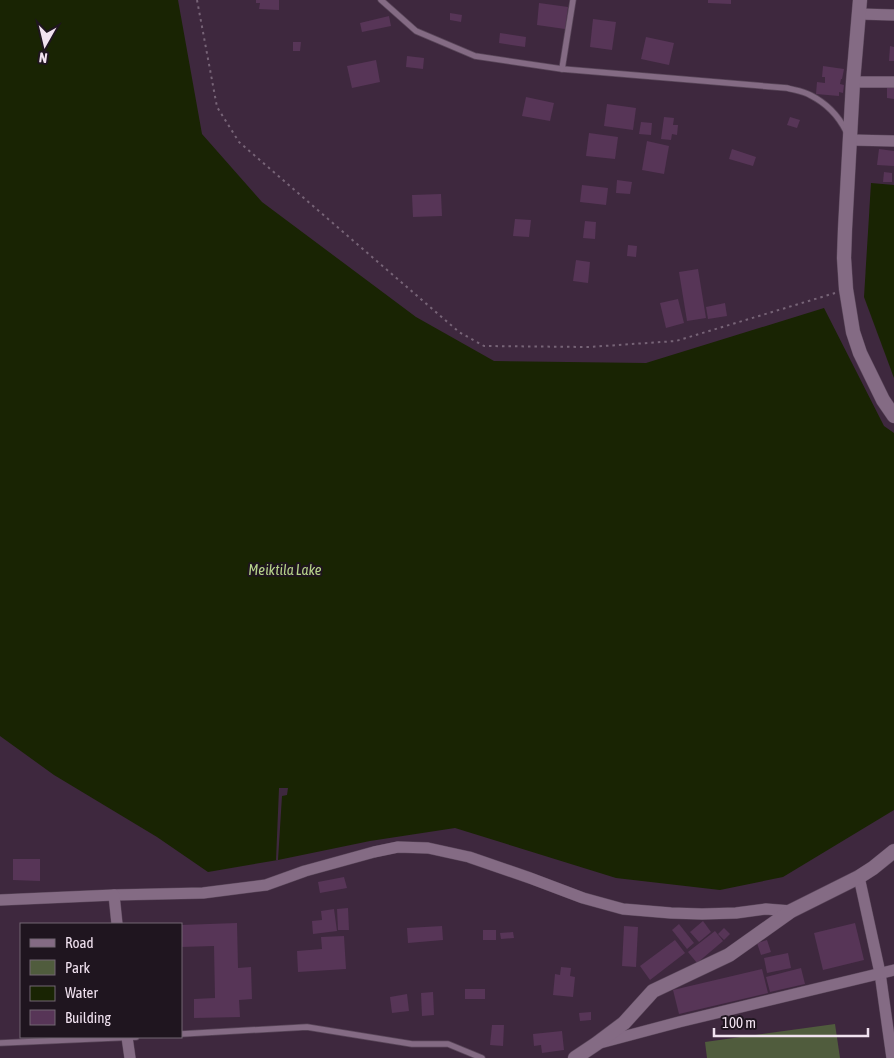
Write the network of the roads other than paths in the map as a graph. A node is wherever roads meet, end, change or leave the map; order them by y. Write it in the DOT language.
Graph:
graph roads {
  1 [pos="381,0"];
  2 [pos="572,0"];
  3 [pos="860,7"];
  4 [pos="894,15"];
  5 [pos="562,68"];
  6 [pos="853,82"];
  7 [pos="894,82"];
  8 [pos="851,140"];
  9 [pos="894,141"];
  10 [pos="894,416"];
  11 [pos="894,851"];
  12 [pos="859,878"];
  13 [pos="114,895"];
  14 [pos="0,900"];
  15 [pos="791,911"];
  16 [pos="117,923"];
  17 [pos="894,970"];
  18 [pos="880,973"];
  19 [pos="182,1034"];
  20 [pos="106,1038"];
  21 [pos="127,1038"];
  22 [pos="0,1043"];
  23 [pos="596,1044"];
  24 [pos="130,1058"];
  25 [pos="482,1058"];
  26 [pos="575,1058"];
  27 [pos="892,1058"];
  1 -- 5 [label="lane"];
  2 -- 5 [label="lane"];
  3 -- 4 [label="street"];
  3 -- 6 [label="street"];
  5 -- 8 [label="lane"];
  6 -- 7 [label="street"];
  6 -- 8 [label="street"];
  8 -- 9 [label="street"];
  8 -- 10 [label="street"];
  11 -- 12 [label="street"];
  12 -- 15 [label="street"];
  12 -- 18 [label="street"];
  13 -- 14 [label="street"];
  13 -- 15 [label="street"];
  13 -- 16 [label="street"];
  15 -- 23 [label="street"];
  17 -- 18 [label="street"];
  18 -- 23 [label="street"];
  18 -- 27 [label="street"];
  19 -- 25 [label="lane"];
  20 -- 22 [label="lane"];
  21 -- 24 [label="street"];
  23 -- 26 [label="street"];
}
